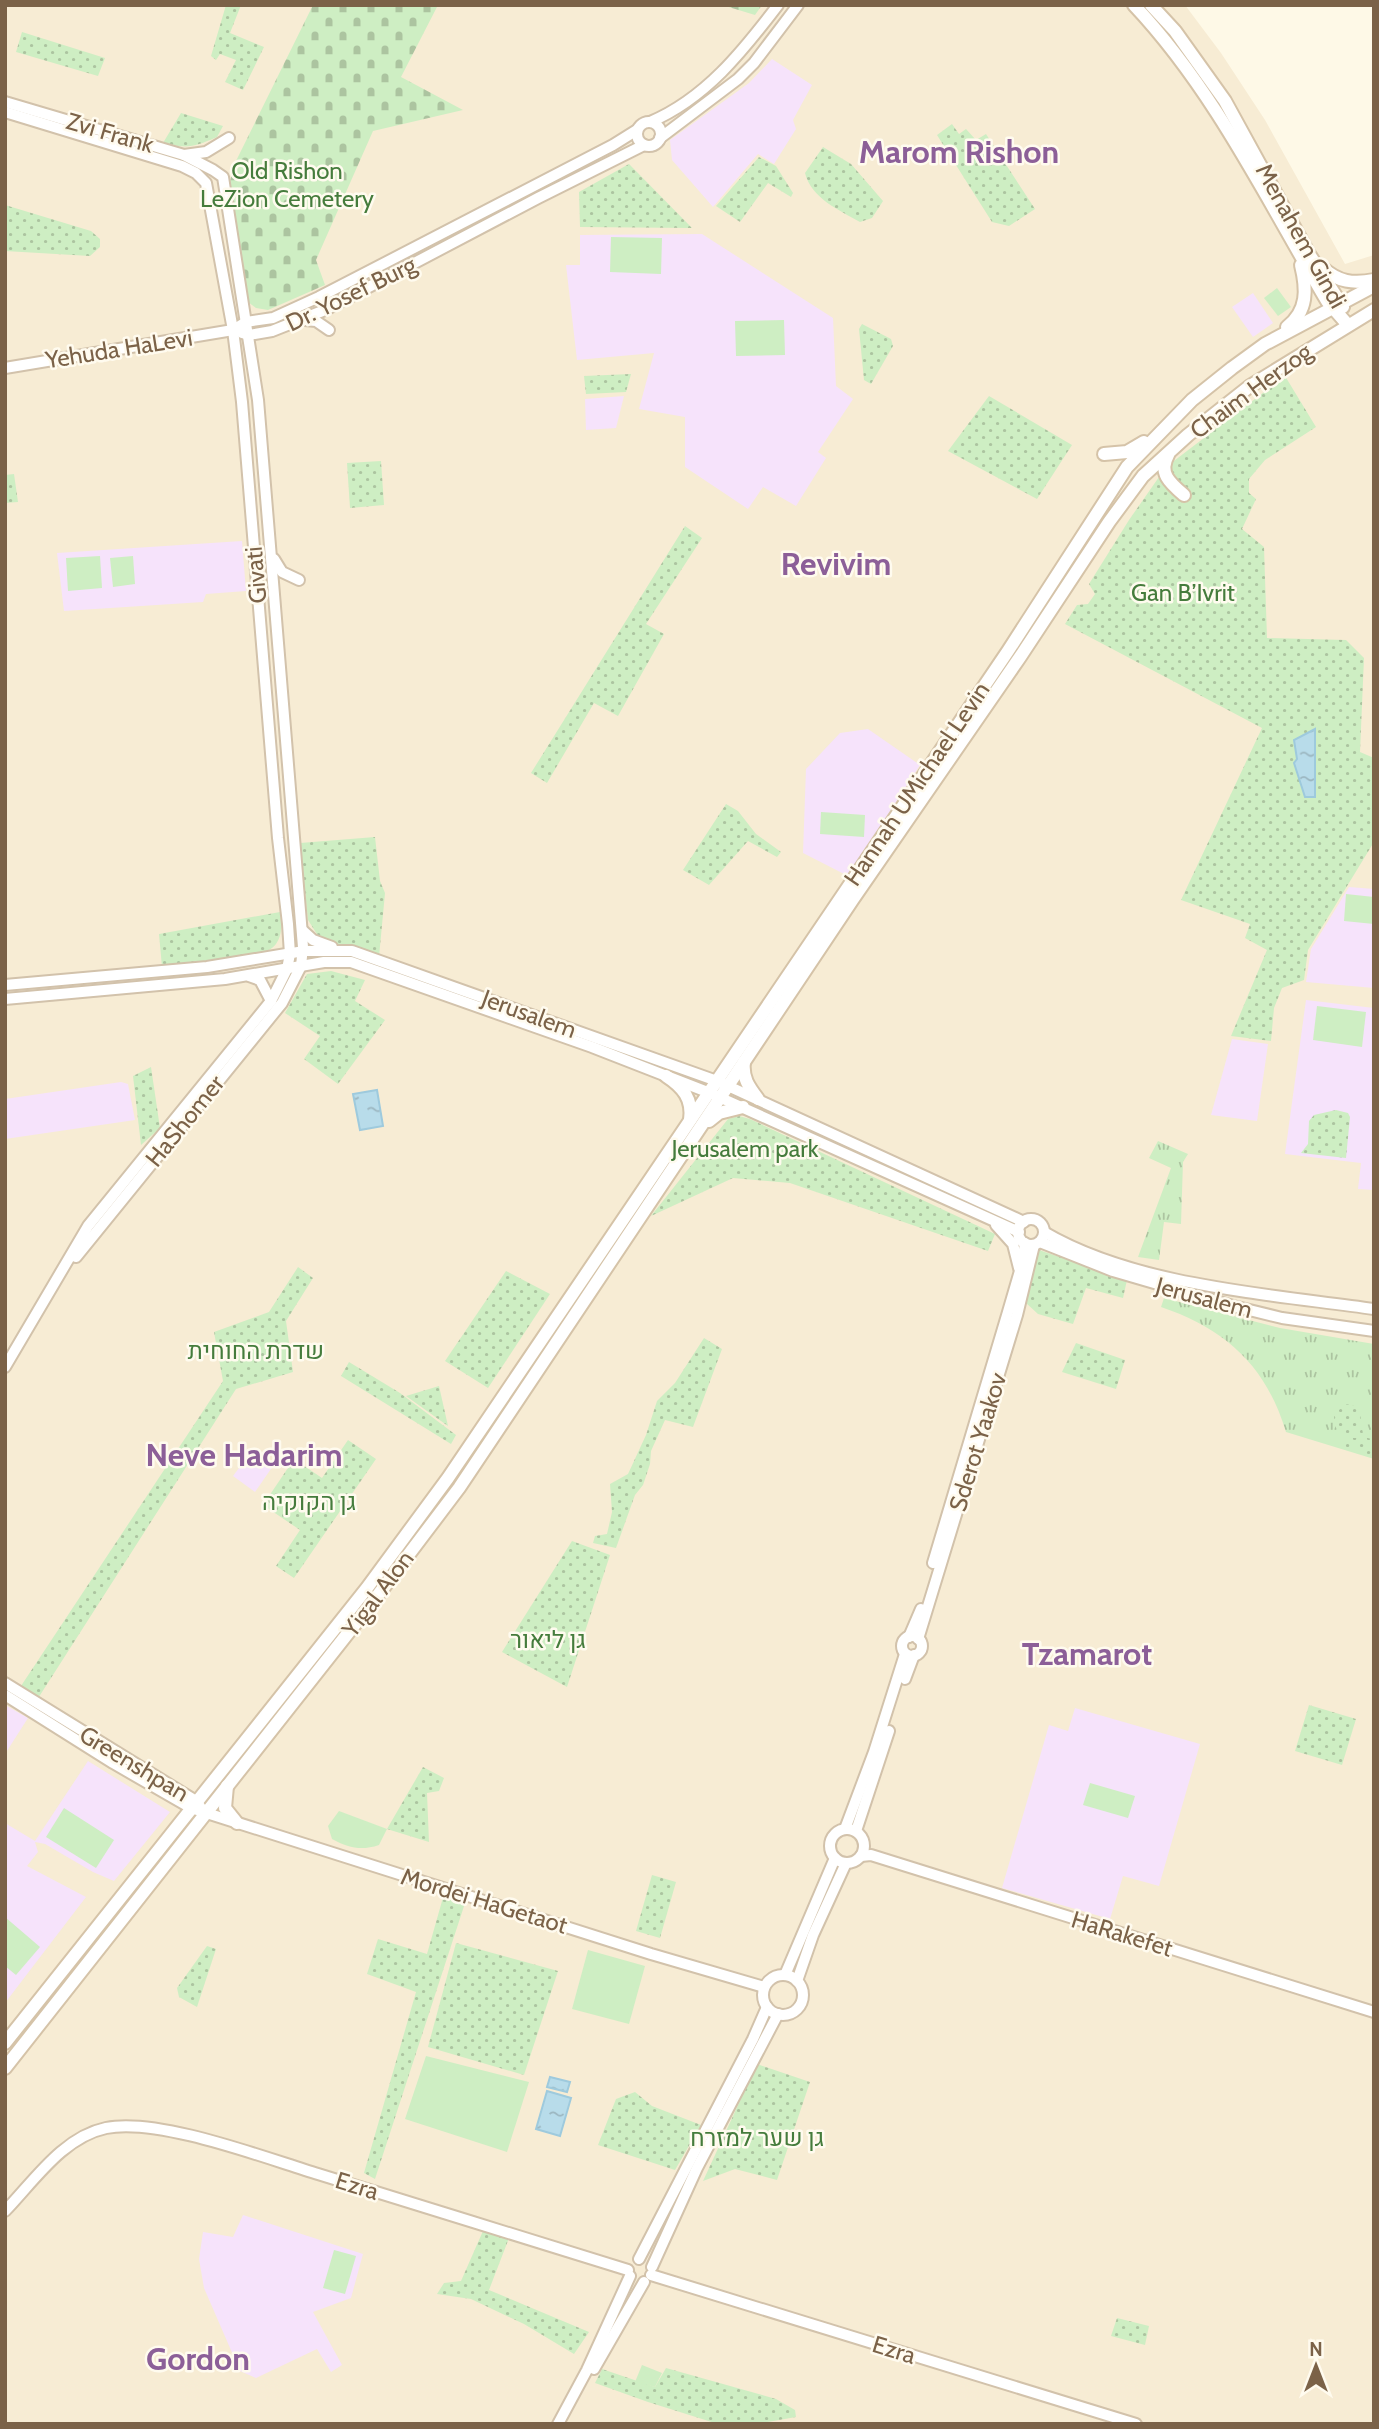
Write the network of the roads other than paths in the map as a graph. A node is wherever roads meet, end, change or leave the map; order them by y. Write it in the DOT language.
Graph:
graph roads {
  1 [pos="778,5"];
  2 [pos="798,5"];
  3 [pos="1134,5"];
  4 [pos="1151,5"];
  5 [pos="5,102"];
  6 [pos="5,112"];
  7 [pos="650,122"];
  8 [pos="638,130"];
  9 [pos="229,138"];
  10 [pos="660,138"];
  11 [pos="644,145"];
  12 [pos="184,155"];
  13 [pos="213,170"];
  14 [pos="206,183"];
  15 [pos="1303,252"];
  16 [pos="1374,280"];
  17 [pos="1374,286"];
  18 [pos="243,303"];
  19 [pos="1337,305"];
  20 [pos="1374,310"];
  21 [pos="273,318"];
  22 [pos="303,320"];
  23 [pos="246,322"];
  24 [pos="1348,325"];
  25 [pos="233,330"];
  26 [pos="329,330"];
  27 [pos="249,335"];
  28 [pos="1265,344"];
  29 [pos="5,368"];
  30 [pos="1172,420"];
  31 [pos="1171,450"];
  32 [pos="1104,454"];
  33 [pos="1122,474"];
  34 [pos="1138,484"];
  35 [pos="1184,495"];
  36 [pos="273,556"];
  37 [pos="299,580"];
  38 [pos="288,923"];
  39 [pos="302,930"];
  40 [pos="304,951"];
  41 [pos="352,951"];
  42 [pos="290,954"];
  43 [pos="270,957"];
  44 [pos="301,966"];
  45 [pos="287,968"];
  46 [pos="248,975"];
  47 [pos="5,985"];
  48 [pos="5,999"];
  49 [pos="271,1001"];
  50 [pos="744,1061"];
  51 [pos="666,1076"];
  52 [pos="723,1083"];
  53 [pos="715,1095"];
  54 [pos="758,1099"];
  55 [pos="743,1107"];
  56 [pos="695,1124"];
  57 [pos="983,1215"];
  58 [pos="1021,1227"];
  59 [pos="1036,1240"];
  60 [pos="1019,1274"];
  61 [pos="53,1284"];
  62 [pos="1374,1309"];
  63 [pos="1374,1331"];
  64 [pos="5,1367"];
  65 [pos="913,1638"];
  66 [pos="910,1654"];
  67 [pos="5,1684"];
  68 [pos="5,1695"];
  69 [pos="227,1787"];
  70 [pos="193,1805"];
  71 [pos="205,1813"];
  72 [pos="237,1823"];
  73 [pos="850,1830"];
  74 [pos="866,1853"];
  75 [pos="840,1861"];
  76 [pos="785,1975"];
  77 [pos="797,1981"];
  78 [pos="764,1987"];
  79 [pos="767,2007"];
  80 [pos="1374,2012"];
  81 [pos="778,2014"];
  82 [pos="5,2043"];
  83 [pos="5,2068"];
  84 [pos="5,2211"];
  85 [pos="639,2259"];
  86 [pos="629,2273"];
  87 [pos="649,2275"];
  88 [pos="558,2424"];
  89 [pos="565,2424"];
  90 [pos="1136,2424"];
  1 -- 7 [label="street"];
  2 -- 10 [label="street"];
  3 -- 15 [label="main road, Menahem Gindi"];
  4 -- 15 [label="main road, Menahem Gindi"];
  5 -- 12 [label="street, Zvi Frank"];
  6 -- 14 [label="street, Zvi Frank"];
  7 -- 8 [label="street"];
  7 -- 10 [label="street"];
  8 -- 11 [label="street"];
  8 -- 21 [label="street, Dr. Yosef Burg"];
  9 -- 12 [label="street"];
  10 -- 11 [label="street"];
  11 -- 22 [label="street, Dr. Yosef Burg"];
  12 -- 13 [label="street, Zvi Frank"];
  13 -- 18 [label="street, Givati"];
  14 -- 25 [label="street, Givati"];
  15 -- 16 [label="main road"];
  15 -- 19 [label="main road, Menahem Gindi"];
  15 -- 28 [label="main road"];
  17 -- 19 [label="main road, Chaim Herzog"];
  18 -- 21 [label="street"];
  18 -- 23 [label="street, Givati"];
  19 -- 24 [label="main road, Menahem Gindi"];
  19 -- 28 [label="main road, Chaim Herzog"];
  20 -- 24 [label="main road, Chaim Herzog"];
  21 -- 23 [label="street, Dr. Yosef Burg"];
  22 -- 26 [label="street"];
  22 -- 27 [label="street, Dr. Yosef Burg"];
  23 -- 25 [label="street, Dr. Yosef Burg"];
  23 -- 27 [label="street, Givati"];
  24 -- 31 [label="main road, Chaim Herzog"];
  25 -- 27 [label="street"];
  25 -- 29 [label="street, Yehuda HaLevi"];
  25 -- 38 [label="street, Givati"];
  27 -- 36 [label="street, Givati"];
  28 -- 30 [label="main road, Chaim Herzog"];
  30 -- 32 [label="main road"];
  30 -- 33 [label="main road, Chaim Herzog"];
  31 -- 34 [label="main road, Chaim Herzog"];
  31 -- 35 [label="main road"];
  33 -- 52 [label="main road, Hannah UMichael Levin"];
  34 -- 50 [label="main road, Hannah UMichael Levin"];
  36 -- 37 [label="street"];
  36 -- 39 [label="street, Givati"];
  38 -- 42 [label="street, Givati"];
  38 -- 43 [label="street"];
  39 -- 40 [label="street, Givati"];
  39 -- 41 [label="street"];
  40 -- 41 [label="street, Jerusalem"];
  40 -- 42 [label="street, Jerusalem"];
  40 -- 44 [label="street, HaShomer"];
  41 -- 52 [label="street, Jerusalem"];
  42 -- 43 [label="street, Jerusalem"];
  42 -- 45 [label="street, Givati"];
  43 -- 47 [label="street, Jerusalem"];
  44 -- 45 [label="street, Jerusalem"];
  44 -- 51 [label="street, Jerusalem"];
  44 -- 61 [label="street, HaShomer"];
  45 -- 46 [label="street, Jerusalem"];
  45 -- 49 [label="street, HaShomer"];
  46 -- 48 [label="street, Jerusalem"];
  46 -- 49 [label="street"];
  49 -- 61 [label="street, HaShomer"];
  50 -- 52 [label="main road, Hannah UMichael Levin"];
  50 -- 54 [label="main road"];
  51 -- 53 [label="street, Jerusalem"];
  51 -- 56 [label="main road"];
  52 -- 53 [label="main road, Hannah UMichael Levin"];
  52 -- 54 [label="street, Jerusalem"];
  53 -- 55 [label="street, Jerusalem"];
  53 -- 56 [label="main road, Yigal Alon"];
  54 -- 58 [label="street, Jerusalem"];
  55 -- 56 [label="main road"];
  55 -- 57 [label="street, Jerusalem"];
  56 -- 69 [label="main road, Yigal Alon"];
  56 -- 70 [label="main road, Yigal Alon"];
  57 -- 58 [label="street, Jerusalem"];
  57 -- 60 [label="street"];
  58 -- 59 [label="street"];
  58 -- 59 [label="street"];
  59 -- 60 [label="street, Sderot Yaakov"];
  59 -- 62 [label="street, Jerusalem"];
  59 -- 63 [label="street, Jerusalem"];
  59 -- 65 [label="street, Sderot Yaakov"];
  60 -- 65 [label="street, Sderot Yaakov"];
  61 -- 64 [label="street, HaShomer"];
  65 -- 66 [label="street"];
  65 -- 66 [label="street"];
  66 -- 73 [label="street"];
  67 -- 70 [label="street, Greenshpan"];
  68 -- 70 [label="street, Greenshpan"];
  69 -- 71 [label="main road, Yigal Alon"];
  69 -- 72 [label="main road"];
  70 -- 71 [label="street, Greenshpan"];
  70 -- 82 [label="main road, Yigal Alon"];
  71 -- 72 [label="street, Mordei HaGetaot"];
  71 -- 83 [label="main road, Yigal Alon"];
  72 -- 78 [label="street, Mordei HaGetaot"];
  73 -- 74 [label="street"];
  73 -- 75 [label="street"];
  74 -- 75 [label="street"];
  74 -- 80 [label="street, HaRakefet"];
  75 -- 76 [label="street"];
  75 -- 77 [label="street"];
  76 -- 77 [label="street"];
  76 -- 78 [label="street"];
  77 -- 81 [label="street"];
  78 -- 79 [label="street"];
  79 -- 81 [label="street"];
  79 -- 85 [label="street"];
  81 -- 87 [label="street"];
  84 -- 86 [label="street, Ezra"];
  85 -- 86 [label="street"];
  85 -- 87 [label="street"];
  86 -- 87 [label="street"];
  86 -- 88 [label="street"];
  87 -- 89 [label="street"];
  87 -- 90 [label="street, Ezra"];
}
